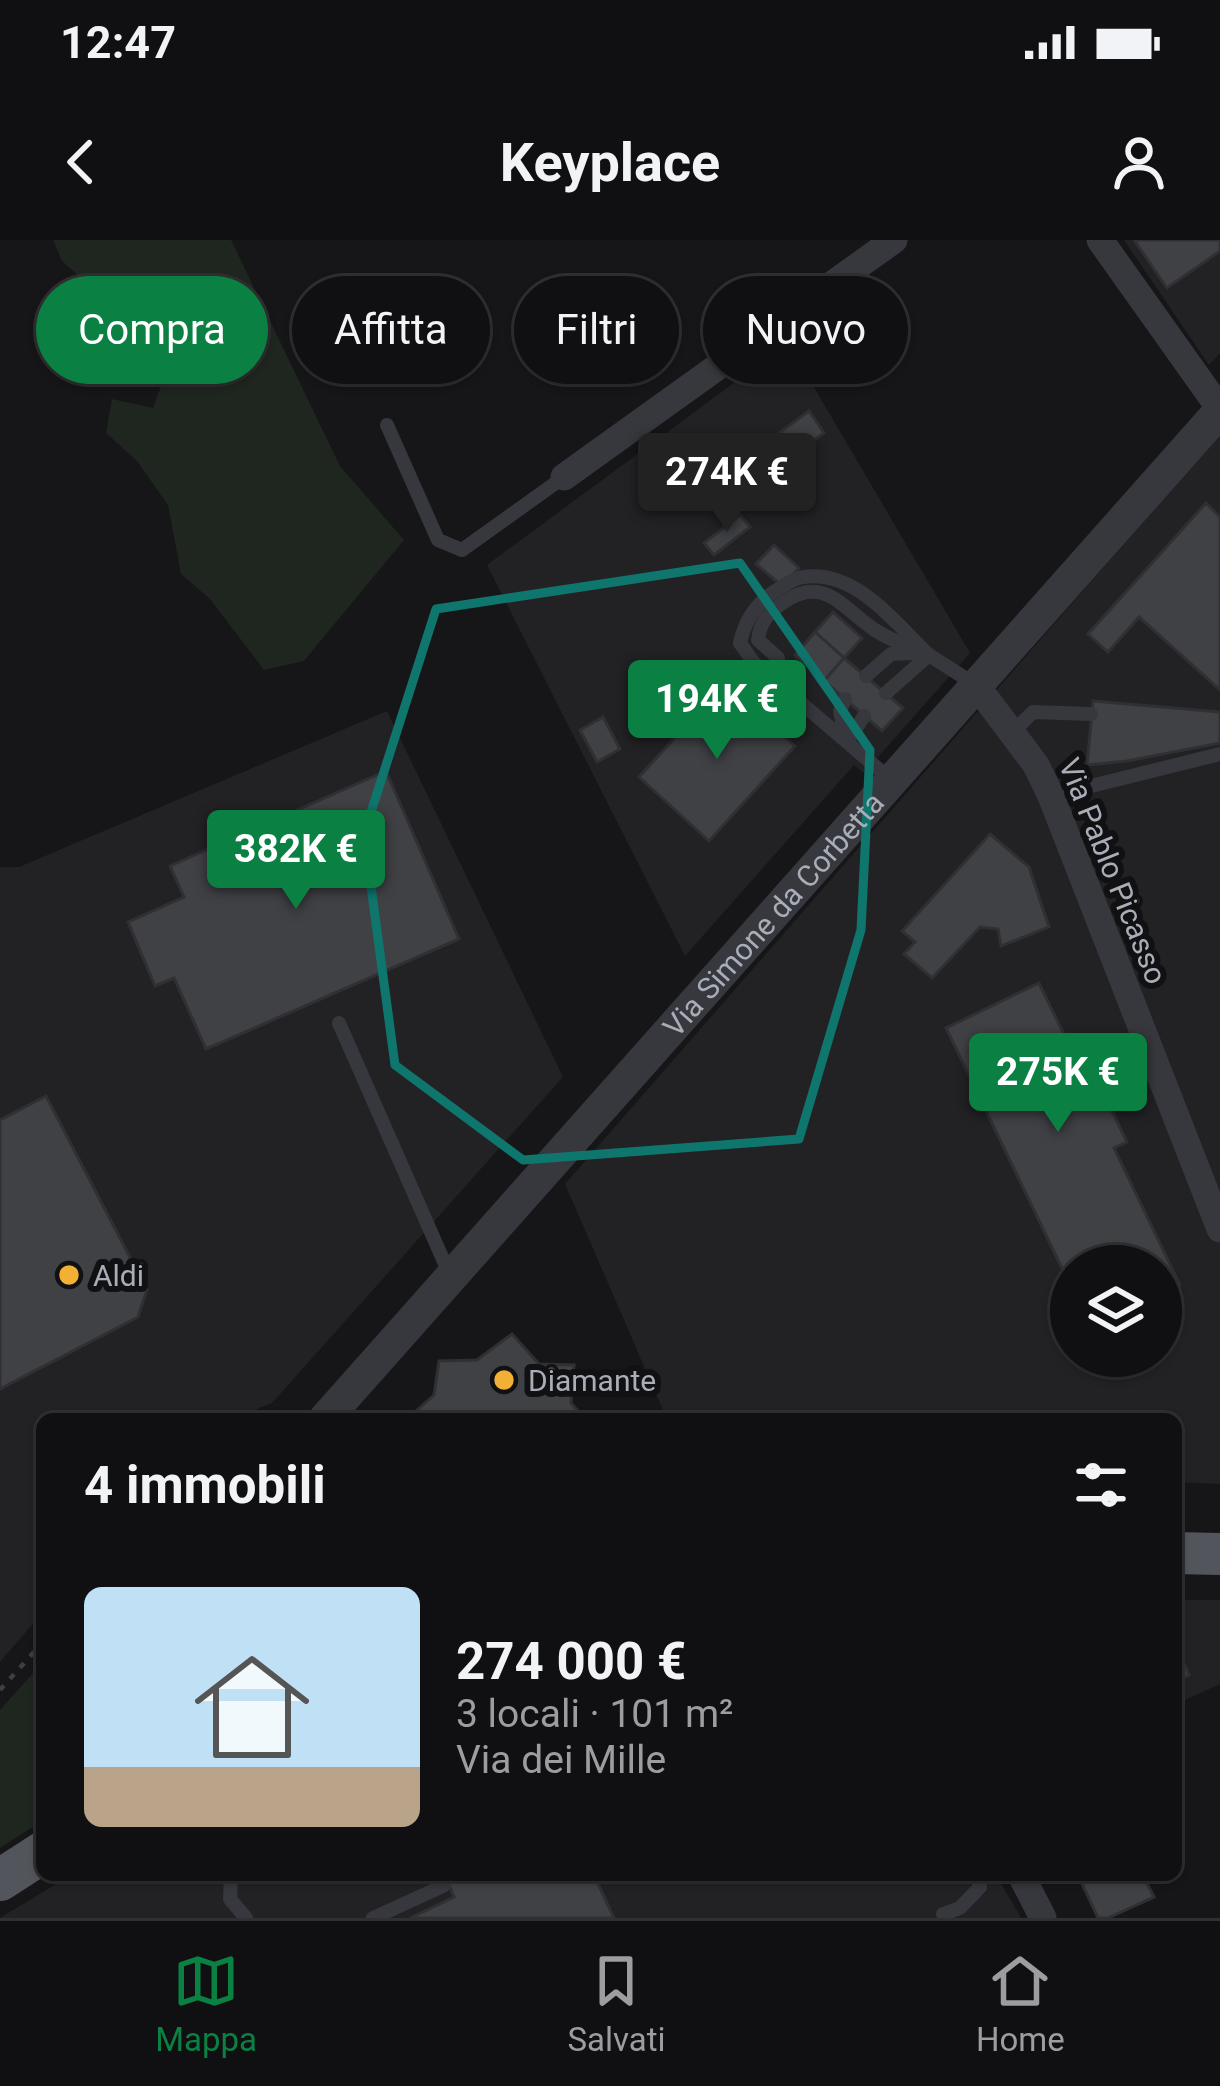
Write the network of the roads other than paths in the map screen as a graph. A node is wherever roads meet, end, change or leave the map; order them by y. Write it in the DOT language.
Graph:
graph roads {
  1 [pos="894,240"];
  2 [pos="1100,240"];
  3 [pos="1220,410"];
  4 [pos="387,425"];
  5 [pos="564,477"];
  6 [pos="929,655"];
  7 [pos="866,676"];
  8 [pos="976,685"];
  9 [pos="886,693"];
  10 [pos="845,699"];
  11 [pos="1091,714"];
  12 [pos="864,716"];
  13 [pos="1013,731"];
  14 [pos="847,742"];
  15 [pos="1220,754"];
  16 [pos="890,779"];
  17 [pos="1051,796"];
  18 [pos="339,1023"];
  19 [pos="1220,1229"];
  20 [pos="455,1271"];
  21 [pos="330,1413"];
  22 [pos="1182,1553"];
  23 [pos="1220,1554"];
  24 [pos="36,1857"];
  25 [pos="1,1880"];
  26 [pos="231,1881"];
  27 [pos="978,1881"];
  28 [pos="1024,1881"];
  29 [pos="443,1886"];
  30 [pos="246,1918"];
  31 [pos="373,1918"];
  32 [pos="946,1918"];
  33 [pos="1042,1918"];
  1 -- 5 [label="street"];
  2 -- 3 [label="street"];
  3 -- 8 [label="street, Via Simone da Corbetta"];
  4 -- 5 [label="lane"];
  6 -- 7 [label="lane"];
  6 -- 8 [label="lane"];
  6 -- 9 [label="lane"];
  6 -- 14 [label="lane"];
  8 -- 13 [label="street, Via Pablo Picasso"];
  8 -- 16 [label="street, Via Simone da Corbetta"];
  10 -- 14 [label="lane"];
  11 -- 13 [label="lane"];
  12 -- 14 [label="lane"];
  13 -- 17 [label="street, Via Pablo Picasso"];
  14 -- 16 [label="lane"];
  15 -- 17 [label="lane"];
  16 -- 20 [label="street, Via Simone da Corbetta"];
  17 -- 19 [label="street, Via Pablo Picasso"];
  18 -- 20 [label="lane"];
  20 -- 21 [label="street, Via Simone da Corbetta"];
  22 -- 23 [label="main road"];
  24 -- 25 [label="main road"];
  26 -- 30 [label="lane"];
  27 -- 32 [label="lane"];
  28 -- 33 [label="street"];
  29 -- 31 [label="lane"];
}
